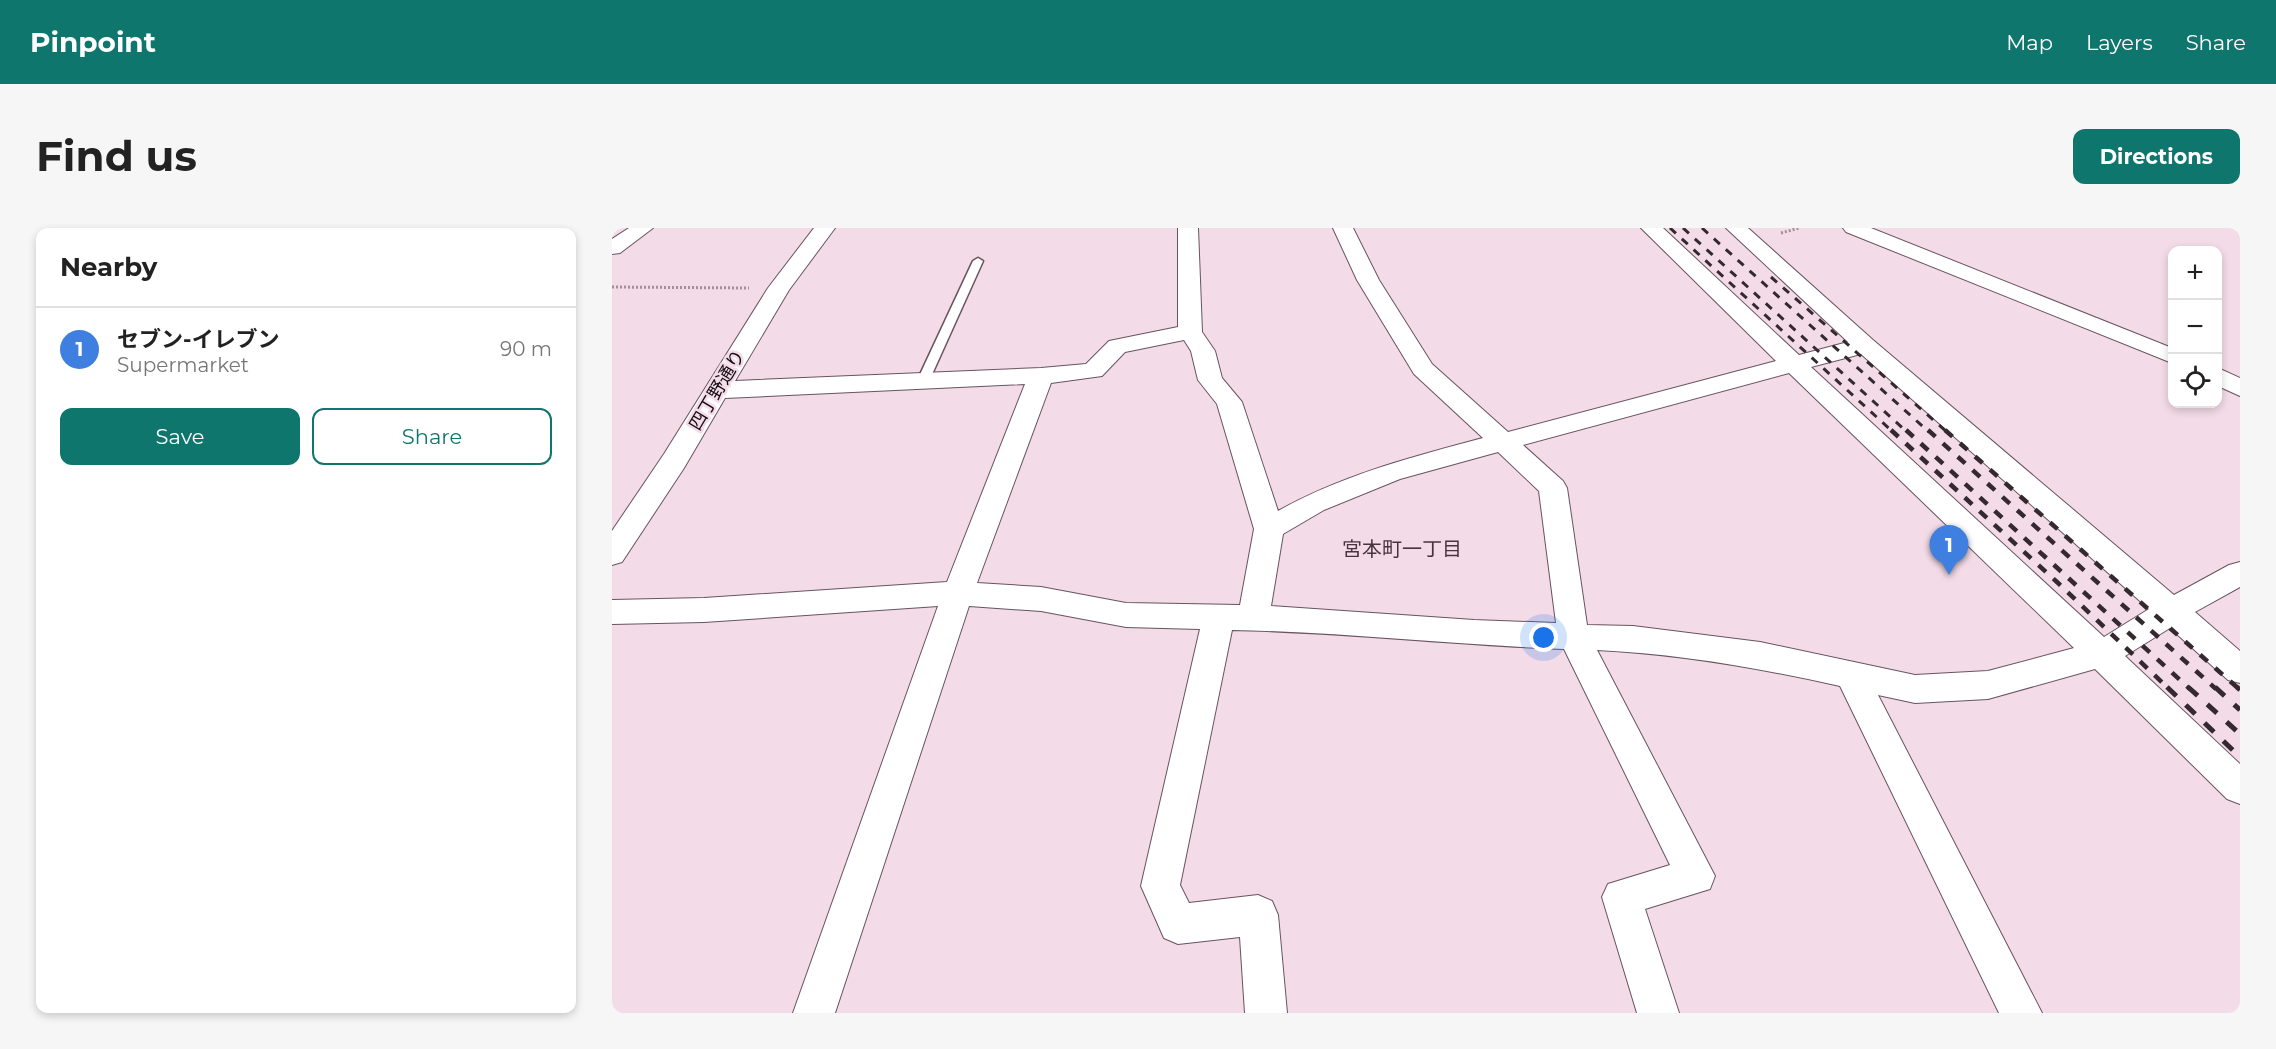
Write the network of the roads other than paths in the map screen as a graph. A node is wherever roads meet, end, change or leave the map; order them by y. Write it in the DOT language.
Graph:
graph roads {
  1 [pos="643,228"];
  2 [pos="825,228"];
  3 [pos="1188,228"];
  4 [pos="1343,228"];
  5 [pos="1651,228"];
  6 [pos="1736,228"];
  7 [pos="1853,228"];
  8 [pos="612,248"];
  9 [pos="978,261"];
  10 [pos="1190,332"];
  11 [pos="1865,345"];
  12 [pos="2168,354"];
  13 [pos="1794,366"];
  14 [pos="1041,376"];
  15 [pos="2222,379"];
  16 [pos="923,381"];
  17 [pos="2240,388"];
  18 [pos="718,390"];
  19 [pos="1504,441"];
  20 [pos="1269,529"];
  21 [pos="612,554"];
  22 [pos="2240,573"];
  23 [pos="958,593"];
  24 [pos="2171,611"];
  25 [pos="612,612"];
  26 [pos="1235,619"];
  27 [pos="1573,635"];
  28 [pos="2102,654"];
  29 [pos="2240,670"];
  30 [pos="1850,673"];
  31 [pos="2240,788"];
  32 [pos="814,1013"];
  33 [pos="1266,1013"];
  34 [pos="1658,1013"];
  35 [pos="2021,1013"];
  1 -- 8 [label="street"];
  2 -- 18 [label="street, 四丁野通り"];
  3 -- 10 [label="street"];
  4 -- 19 [label="street"];
  5 -- 13 [label="street"];
  6 -- 11 [label="street"];
  7 -- 12 [label="street"];
  9 -- 16 [label="lane"];
  10 -- 14 [label="street"];
  10 -- 20 [label="street"];
  11 -- 13 [label="street"];
  11 -- 24 [label="street"];
  13 -- 19 [label="street"];
  13 -- 28 [label="street"];
  14 -- 16 [label="street"];
  14 -- 23 [label="street"];
  15 -- 17 [label="street"];
  16 -- 18 [label="street"];
  18 -- 21 [label="street, 四丁野通り"];
  19 -- 20 [label="street"];
  19 -- 27 [label="street"];
  20 -- 26 [label="street"];
  22 -- 24 [label="street"];
  23 -- 25 [label="street"];
  23 -- 26 [label="street"];
  23 -- 32 [label="street"];
  24 -- 28 [label="street"];
  24 -- 29 [label="street"];
  26 -- 27 [label="street"];
  26 -- 33 [label="street"];
  27 -- 30 [label="street"];
  27 -- 34 [label="street"];
  28 -- 30 [label="street"];
  28 -- 31 [label="street"];
  30 -- 35 [label="street"];
}
